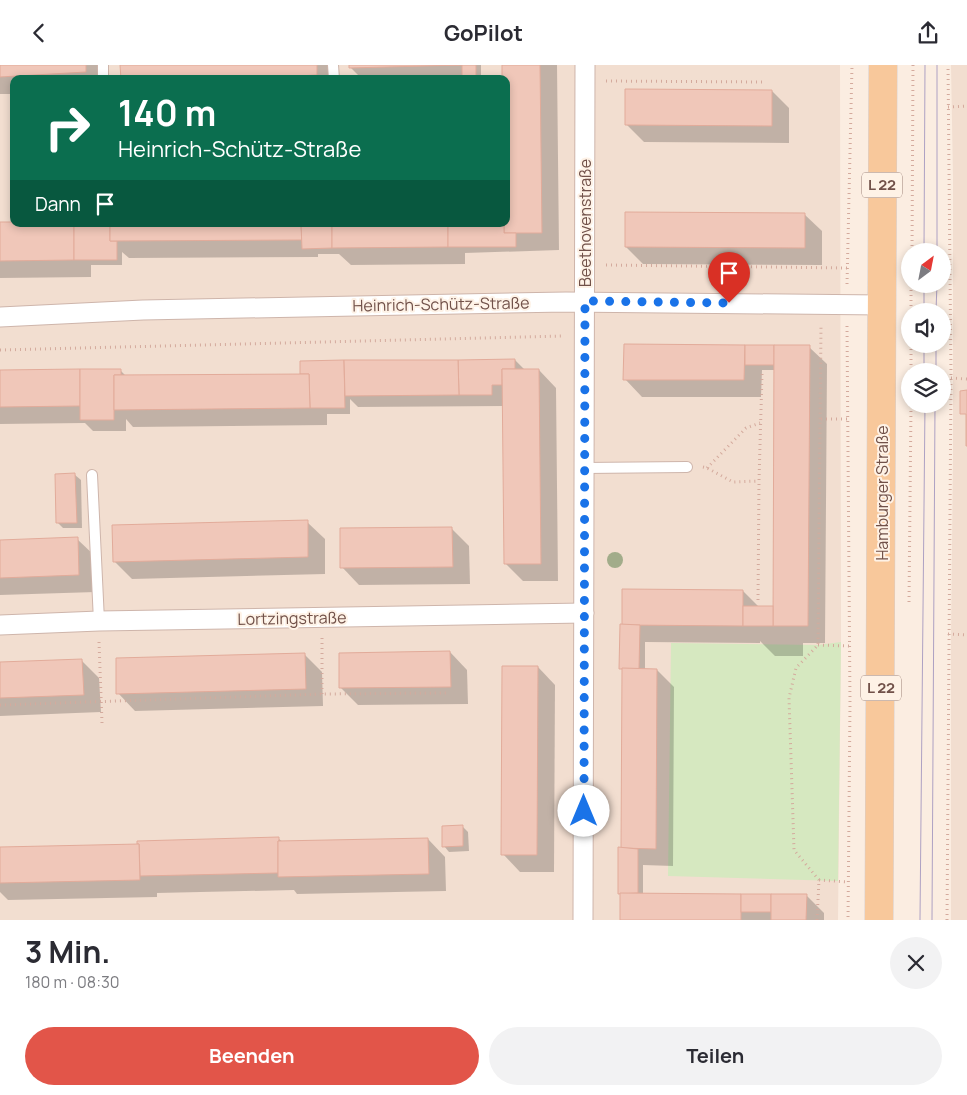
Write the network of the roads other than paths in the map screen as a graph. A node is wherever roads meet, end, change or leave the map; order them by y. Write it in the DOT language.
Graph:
graph roads {
  1 [pos="883,65"];
  2 [pos="585,73"];
  3 [pos="585,301"];
  4 [pos="882,305"];
  5 [pos="0,317"];
  6 [pos="687,467"];
  7 [pos="584,468"];
  8 [pos="92,475"];
  9 [pos="584,613"];
  10 [pos="99,621"];
  11 [pos="0,625"];
  12 [pos="583,920"];
  13 [pos="879,920"];
  1 -- 4 [label="main road, Hamburger Straße / L 22"];
  2 -- 3 [label="street, Beethovenstraße"];
  3 -- 4 [label="street, Heinrich-Schütz-Straße"];
  3 -- 5 [label="street, Heinrich-Schütz-Straße"];
  3 -- 7 [label="street, Beethovenstraße"];
  4 -- 13 [label="main road, Hamburger Straße / L 22"];
  6 -- 7 [label="lane"];
  7 -- 9 [label="street, Beethovenstraße"];
  8 -- 10 [label="lane"];
  9 -- 10 [label="street, Lortzingstraße"];
  9 -- 12 [label="street, Beethovenstraße"];
  10 -- 11 [label="street, Lortzingstraße"];
}
